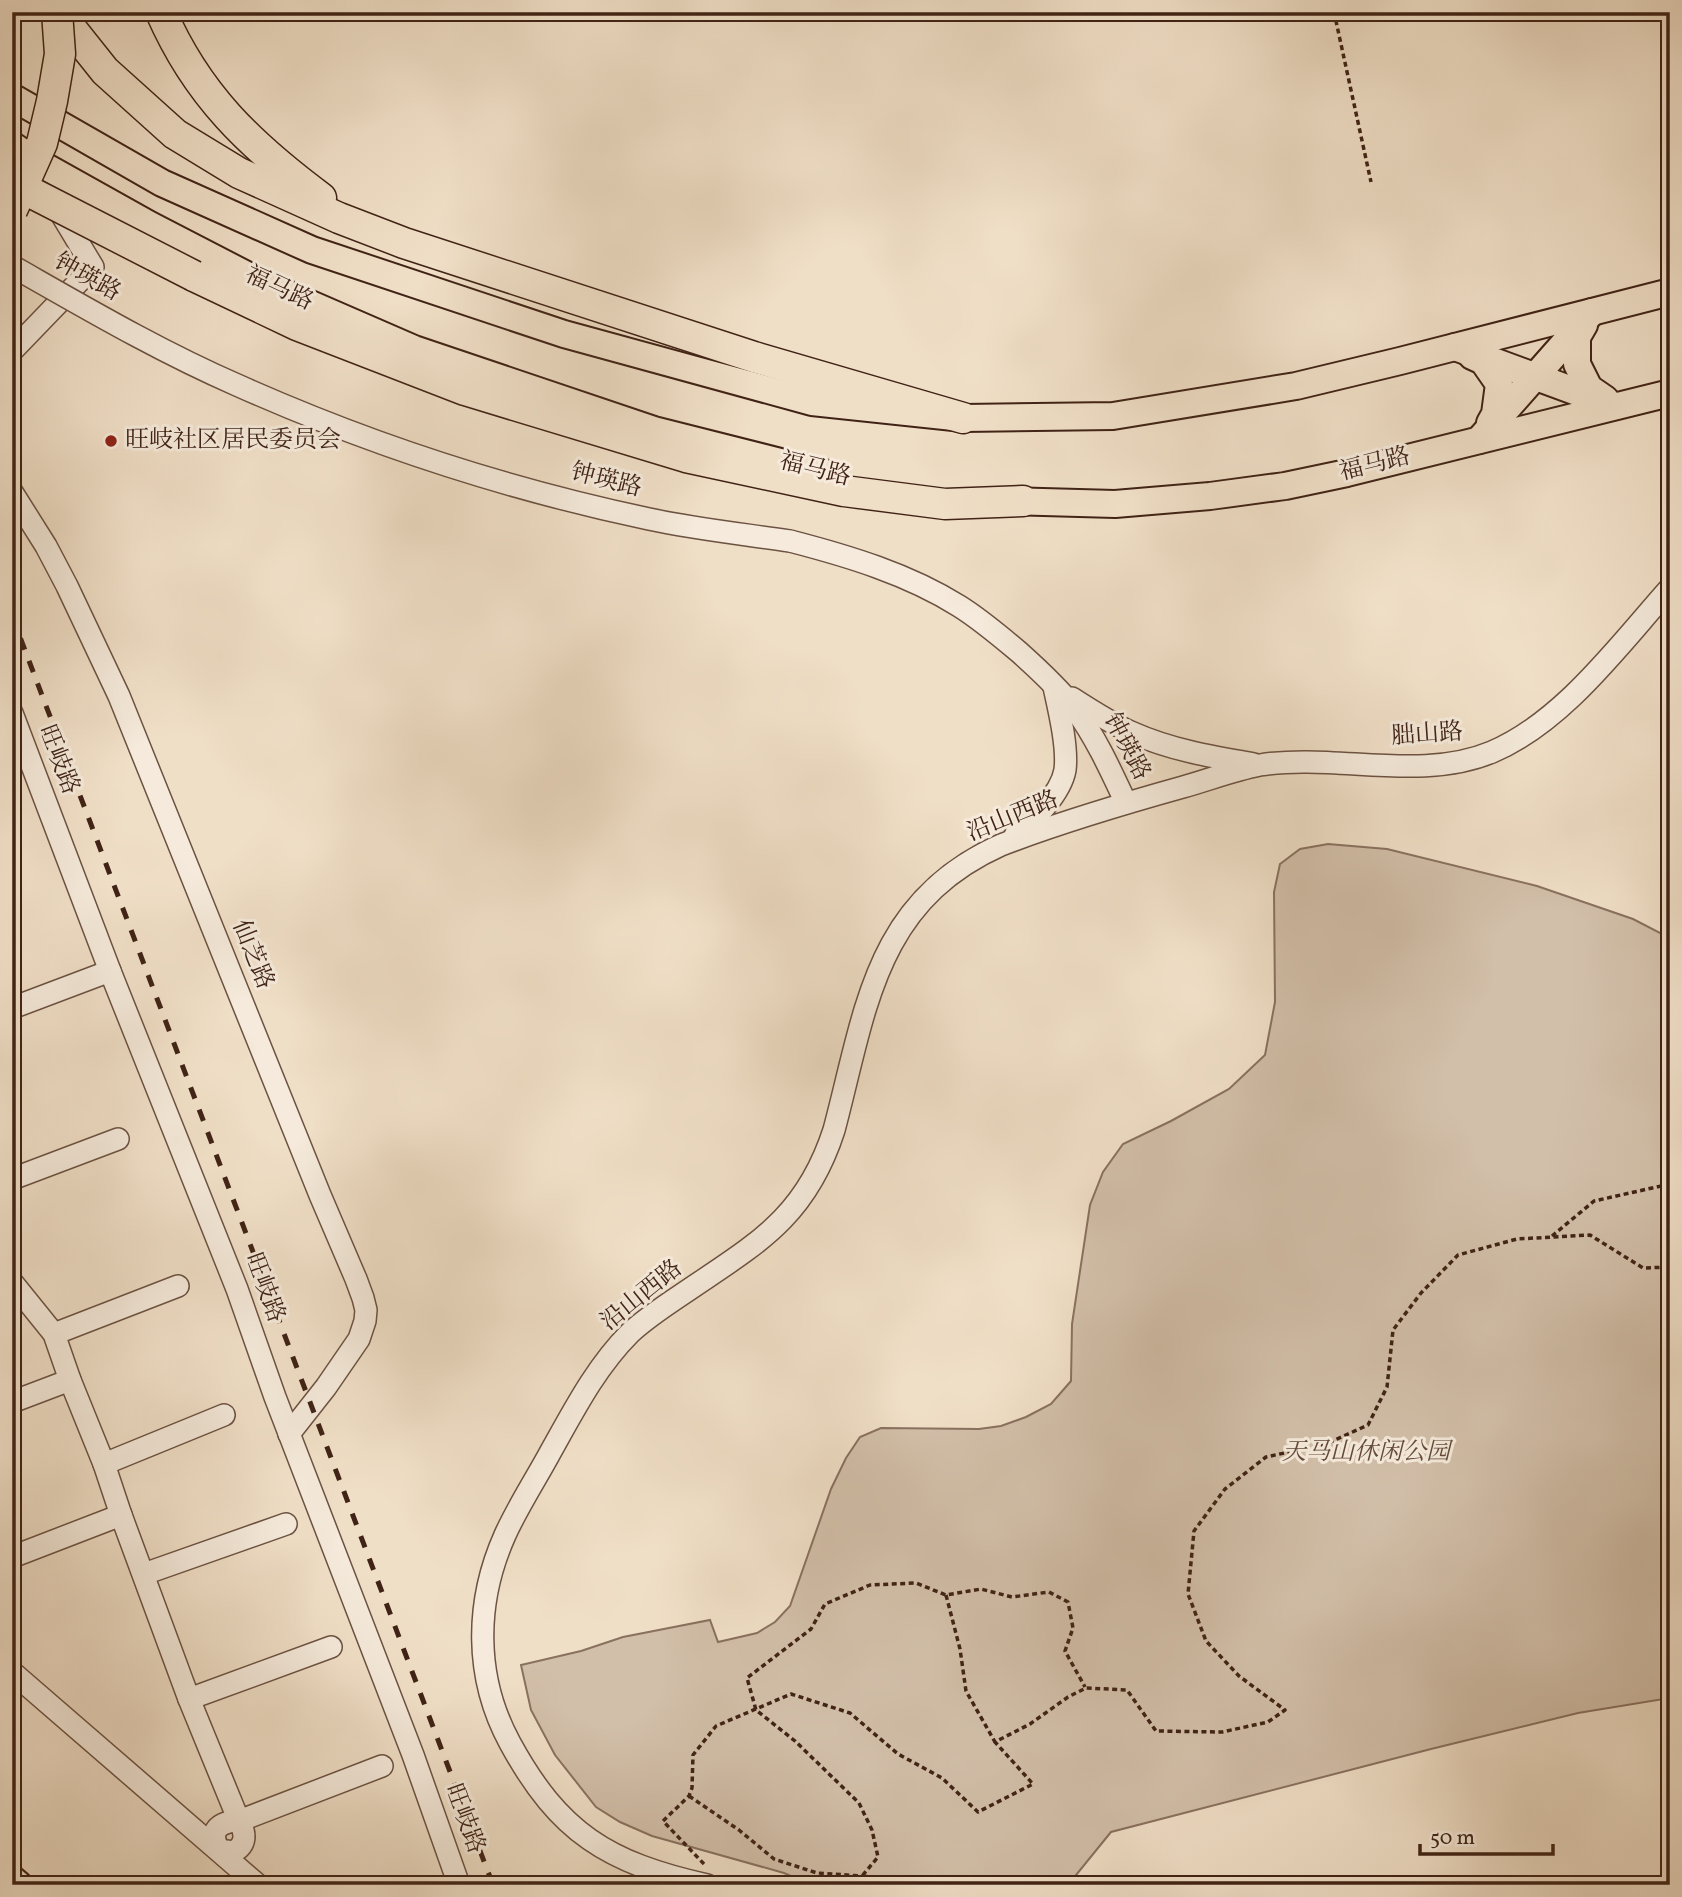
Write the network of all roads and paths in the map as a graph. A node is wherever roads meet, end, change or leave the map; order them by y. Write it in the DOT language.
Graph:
graph roads {
  1 [pos="57,12"];
  2 [pos="161,12"];
  3 [pos="1334,12"];
  4 [pos="12,97"];
  5 [pos="12,134"];
  6 [pos="22,152"];
  7 [pos="1371,181"];
  8 [pos="12,187"];
  9 [pos="12,210"];
  10 [pos="404,243"];
  11 [pos="12,266"];
  12 [pos="1670,292"];
  13 [pos="1592,312"];
  14 [pos="1455,347"];
  15 [pos="12,351"];
  16 [pos="1535,375"];
  17 [pos="1670,393"];
  18 [pos="1615,406"];
  19 [pos="963,418"];
  20 [pos="1479,440"];
  21 [pos="12,492"];
  22 [pos="1023,501"];
  23 [pos="1670,588"];
  24 [pos="1054,685"];
  25 [pos="12,713"];
  26 [pos="1259,765"];
  27 [pos="1126,803"];
  28 [pos="1001,845"];
  29 [pos="110,971"];
  30 [pos="12,1008"];
  31 [pos="118,1139"];
  32 [pos="12,1179"];
  33 [pos="1670,1184"];
  34 [pos="1550,1237"];
  35 [pos="1670,1267"];
  36 [pos="12,1282"];
  37 [pos="178,1286"];
  38 [pos="54,1334"];
  39 [pos="70,1380"];
  40 [pos="12,1402"];
  41 [pos="224,1415"];
  42 [pos="289,1434"];
  43 [pos="104,1464"];
  44 [pos="121,1515"];
  45 [pos="286,1524"];
  46 [pos="12,1557"];
  47 [pos="144,1574"];
  48 [pos="946,1595"];
  49 [pos="331,1647"];
  50 [pos="12,1672"];
  51 [pos="1086,1688"];
  52 [pos="189,1699"];
  53 [pos="756,1710"];
  54 [pos="995,1742"];
  55 [pos="382,1766"];
  56 [pos="689,1796"];
  57 [pos="239,1821"];
  58 [pos="219,1850"];
  59 [pos="862,1876"];
  60 [pos="709,1877"];
  61 [pos="12,1879"];
  62 [pos="19,1885"];
  63 [pos="258,1885"];
  64 [pos="459,1885"];
  65 [pos="937,1885"];
  1 -- 9 [label="highway, bridge"];
  1 -- 10 [label="highway"];
  2 -- 10 [label="highway"];
  3 -- 7 [label="path"];
  4 -- 19 [label="main road, 福马路"];
  5 -- 15 [label="street"];
  6 -- 22 [label="main road, 福马路"];
  8 -- 22 [label="highway, bridge"];
  10 -- 19 [label="highway"];
  11 -- 24 [label="street, 钟瑛路, bridge"];
  12 -- 13 [label="main road, 福马路"];
  13 -- 14 [label="main road, 福马路"];
  13 -- 16 [label="main road"];
  13 -- 18 [label="main road"];
  14 -- 16 [label="main road"];
  14 -- 19 [label="main road, 福马路"];
  14 -- 20 [label="main road"];
  16 -- 18 [label="main road"];
  16 -- 20 [label="main road"];
  17 -- 18 [label="main road, 福马路"];
  18 -- 20 [label="main road, 福马路"];
  20 -- 22 [label="main road, 福马路"];
  21 -- 42 [label="street, 仙芝路"];
  23 -- 26 [label="street, 胐山路"];
  24 -- 26 [label="street"];
  24 -- 27 [label="street, 钟瑛路"];
  24 -- 28 [label="street"];
  25 -- 29 [label="street, 旺岐路"];
  26 -- 27 [label="street, 胐山路"];
  27 -- 28 [label="street, 沿山西路"];
  28 -- 60 [label="street, 沿山西路"];
  29 -- 30 [label="street"];
  29 -- 42 [label="street, 旺岐路"];
  31 -- 32 [label="street"];
  33 -- 34 [label="path"];
  34 -- 35 [label="path"];
  34 -- 51 [label="path"];
  36 -- 38 [label="street"];
  37 -- 38 [label="street"];
  38 -- 39 [label="street"];
  39 -- 40 [label="street"];
  39 -- 43 [label="street"];
  41 -- 43 [label="street"];
  42 -- 64 [label="street, 旺岐路"];
  43 -- 44 [label="street"];
  44 -- 46 [label="street"];
  44 -- 47 [label="street"];
  45 -- 47 [label="street"];
  47 -- 52 [label="street"];
  48 -- 51 [label="path"];
  48 -- 53 [label="path"];
  48 -- 54 [label="path"];
  49 -- 52 [label="street"];
  50 -- 58 [label="street"];
  51 -- 54 [label="path"];
  52 -- 57 [label="street"];
  53 -- 54 [label="path"];
  53 -- 56 [label="path"];
  53 -- 59 [label="path"];
  55 -- 57 [label="street"];
  56 -- 59 [label="path"];
  56 -- 60 [label="path"];
  57 -- 58 [label="street"];
  58 -- 63 [label="street"];
  59 -- 65 [label="path"];
  61 -- 62 [label="main road"];
}
